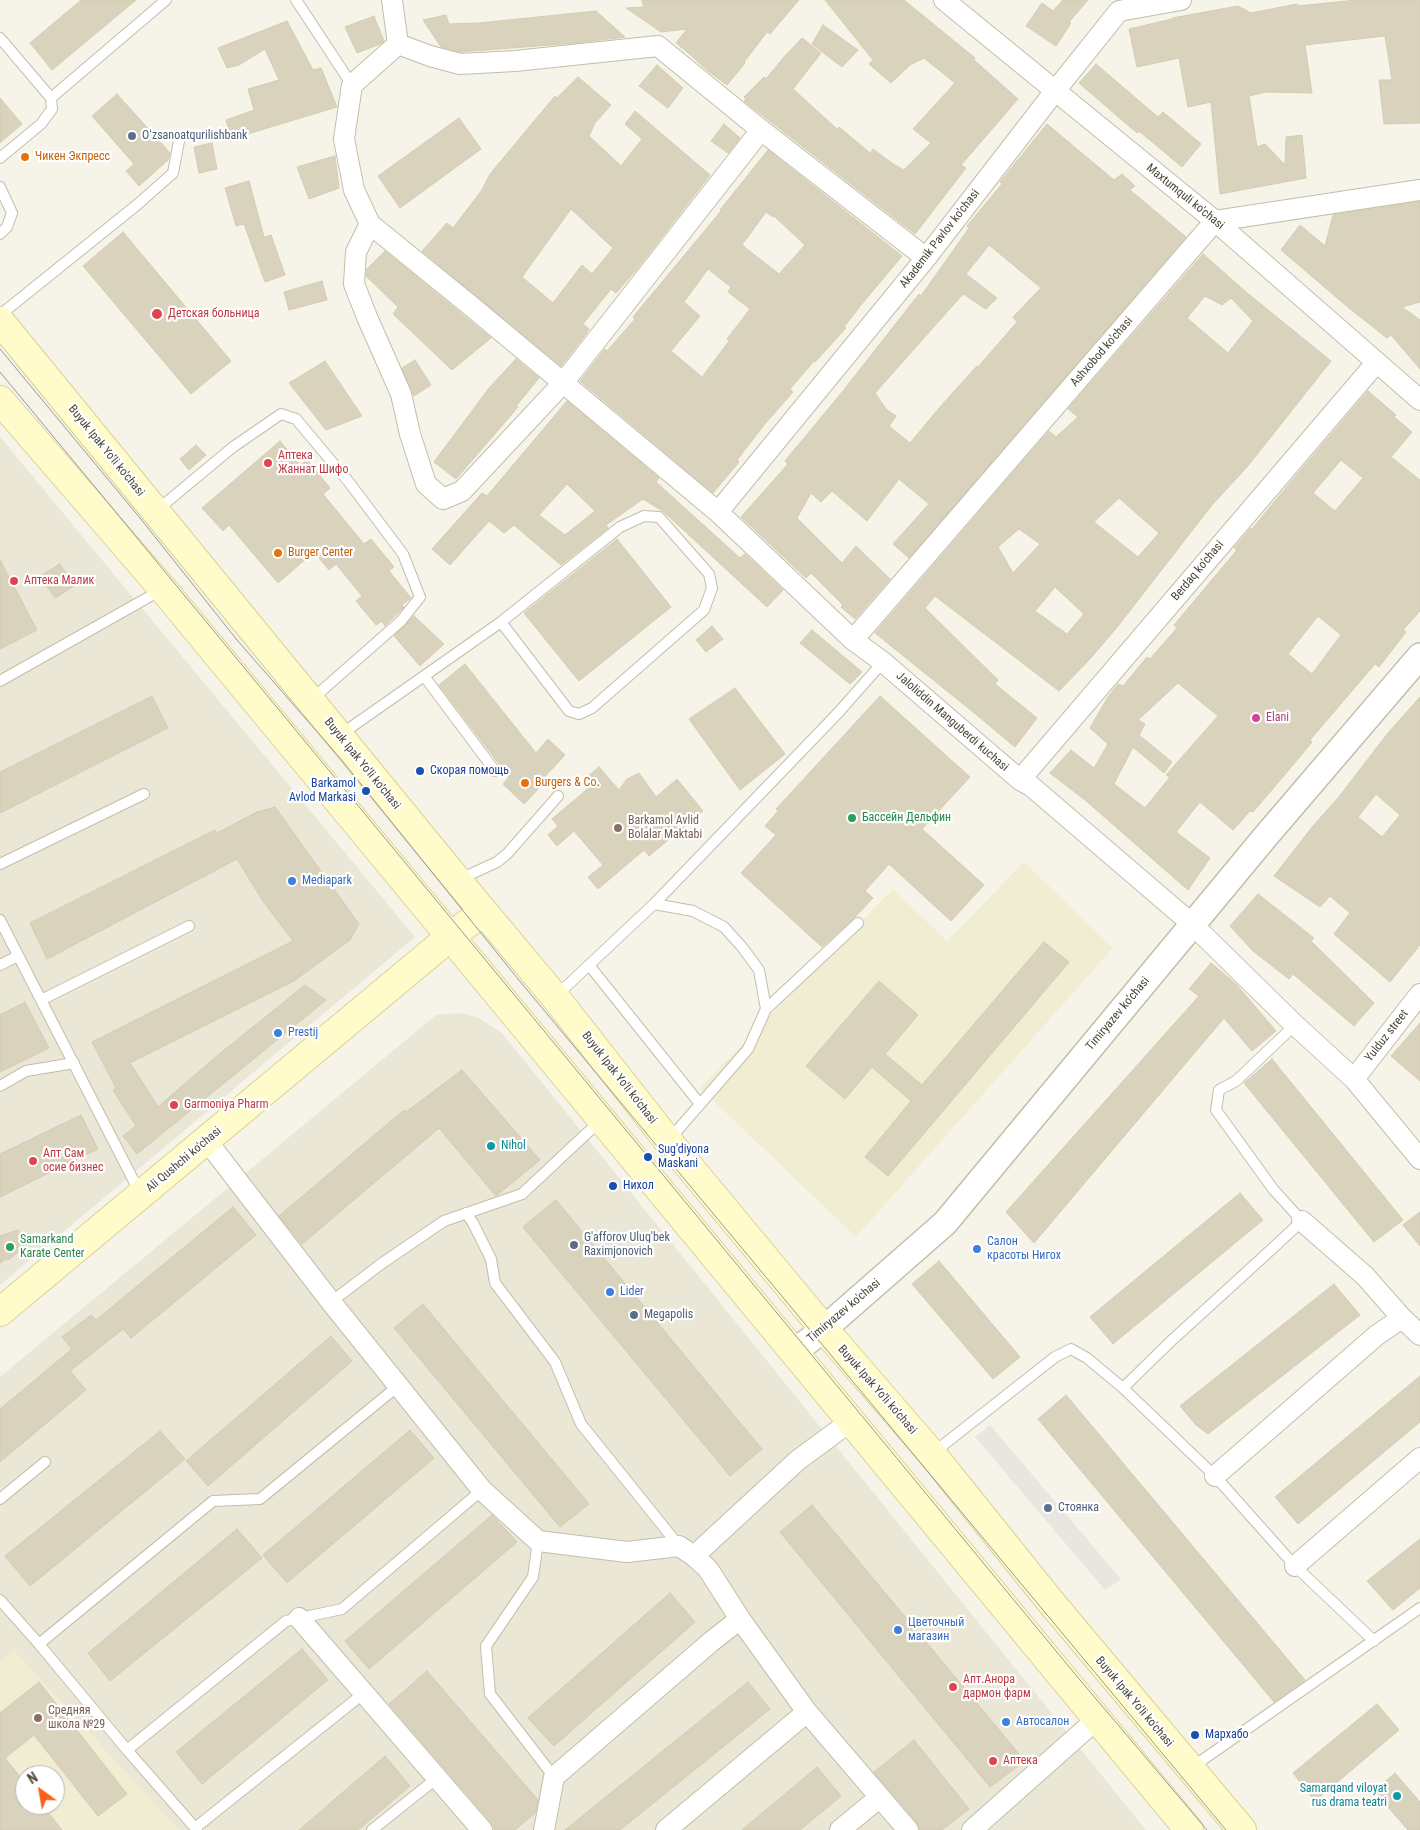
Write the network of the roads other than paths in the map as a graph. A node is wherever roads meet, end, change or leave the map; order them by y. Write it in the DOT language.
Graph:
graph roads {
  1 [pos="166,0"];
  2 [pos="296,0"];
  3 [pos="392,0"];
  4 [pos="944,0"];
  5 [pos="1181,0"];
  6 [pos="0,38"];
  7 [pos="398,44"];
  8 [pos="352,85"];
  9 [pos="1054,91"];
  10 [pos="50,98"];
  11 [pos="761,130"];
  12 [pos="179,141"];
  13 [pos="0,158"];
  14 [pos="0,187"];
  15 [pos="1420,190"];
  16 [pos="1215,221"];
  17 [pos="370,224"];
  18 [pos="0,234"];
  19 [pos="926,258"];
  20 [pos="0,314"];
  21 [pos="0,321"];
  22 [pos="1376,363"];
  23 [pos="563,383"];
  24 [pos="0,400"];
  25 [pos="1420,400"];
  26 [pos="156,511"];
  27 [pos="718,512"];
  28 [pos="163,589"];
  29 [pos="501,622"];
  30 [pos="853,640"];
  31 [pos="1420,656"];
  32 [pos="883,662"];
  33 [pos="424,676"];
  34 [pos="0,681"];
  35 [pos="311,701"];
  36 [pos="339,736"];
  37 [pos="495,770"];
  38 [pos="1020,780"];
  39 [pos="144,794"];
  40 [pos="558,796"];
  41 [pos="0,864"];
  42 [pos="458,881"];
  43 [pos="654,904"];
  44 [pos="483,912"];
  45 [pos="0,920"];
  46 [pos="858,923"];
  47 [pos="1192,924"];
  48 [pos="189,926"];
  49 [pos="451,936"];
  50 [pos="18,956"];
  51 [pos="0,965"];
  52 [pos="589,965"];
  53 [pos="1420,994"];
  54 [pos="555,996"];
  55 [pos="41,1000"];
  56 [pos="766,1009"];
  57 [pos="1295,1025"];
  58 [pos="74,1063"];
  59 [pos="1354,1079"];
  60 [pos="0,1086"];
  61 [pos="700,1104"];
  62 [pos="602,1119"];
  63 [pos="207,1141"];
  64 [pos="668,1141"];
  65 [pos="1420,1159"];
  66 [pos="141,1195"];
  67 [pos="466,1213"];
  68 [pos="1302,1221"];
  69 [pos="331,1302"];
  70 [pos="0,1312"];
  71 [pos="1402,1318"];
  72 [pos="824,1329"];
  73 [pos="1420,1335"];
  74 [pos="794,1352"];
  75 [pos="398,1386"];
  76 [pos="1123,1388"];
  77 [pos="851,1421"];
  78 [pos="932,1454"];
  79 [pos="1420,1458"];
  80 [pos="45,1462"];
  81 [pos="1215,1476"];
  82 [pos="482,1490"];
  83 [pos="0,1498"];
  84 [pos="538,1541"];
  85 [pos="686,1551"];
  86 [pos="1295,1566"];
  87 [pos="0,1600"];
  88 [pos="1420,1608"];
  89 [pos="298,1618"];
  90 [pos="740,1619"];
  91 [pos="1374,1641"];
  92 [pos="39,1644"];
  93 [pos="364,1693"];
  94 [pos="807,1712"];
  95 [pos="1097,1719"];
  96 [pos="127,1750"];
  97 [pos="1190,1769"];
  98 [pos="554,1777"];
  99 [pos="437,1778"];
  100 [pos="880,1797"];
  101 [pos="196,1829"];
  102 [pos="372,1830"];
  103 [pos="482,1830"];
  104 [pos="544,1830"];
  105 [pos="666,1830"];
  106 [pos="840,1830"];
  107 [pos="908,1830"];
  108 [pos="972,1830"];
  109 [pos="1189,1830"];
  110 [pos="1242,1830"];
  1 -- 10 [label="lane"];
  2 -- 8 [label="lane"];
  3 -- 7 [label="street"];
  4 -- 9 [label="street, Maxtumquli ko'chasi"];
  5 -- 9 [label="street, Akademik Pavlov ko'chasi"];
  6 -- 10 [label="lane"];
  7 -- 8 [label="street"];
  7 -- 11 [label="street"];
  8 -- 17 [label="street"];
  9 -- 16 [label="street, Maxtumquli ko'chasi"];
  9 -- 19 [label="street, Akademik Pavlov ko'chasi"];
  10 -- 13 [label="lane"];
  11 -- 19 [label="street"];
  11 -- 23 [label="street"];
  12 -- 20 [label="lane"];
  14 -- 18 [label="lane"];
  15 -- 16 [label="street"];
  16 -- 22 [label="street, Maxtumquli ko'chasi"];
  16 -- 30 [label="street, Ashxobod ko'chasi"];
  17 -- 23 [label="street, Jaloliddin Manguberdi kuchasi"];
  17 -- 23 [label="street"];
  19 -- 27 [label="street, Akademik Pavlov ko'chasi"];
  21 -- 26 [label="main road, Buyuk Ipak Yo'li ko'chasi"];
  22 -- 25 [label="street, Maxtumquli ko'chasi"];
  22 -- 38 [label="street, Berdaq ko'chasi"];
  23 -- 27 [label="street, Jaloliddin Manguberdi kuchasi"];
  24 -- 28 [label="main road"];
  26 -- 35 [label="main road, Buyuk Ipak Yo'li ko'chasi"];
  26 -- 35 [label="lane"];
  27 -- 30 [label="street, Jaloliddin Manguberdi kuchasi"];
  28 -- 34 [label="lane"];
  28 -- 49 [label="main road"];
  29 -- 29 [label="lane"];
  29 -- 33 [label="lane"];
  30 -- 32 [label="street, Jaloliddin Manguberdi kuchasi"];
  31 -- 47 [label="street, Timiryazev ko'chasi"];
  32 -- 38 [label="street, Jaloliddin Manguberdi kuchasi"];
  32 -- 43 [label="lane"];
  33 -- 36 [label="lane"];
  33 -- 37 [label="lane"];
  35 -- 36 [label="main road, Buyuk Ipak Yo'li ko'chasi"];
  36 -- 42 [label="main road, Buyuk Ipak Yo'li ko'chasi"];
  38 -- 47 [label="street, Jaloliddin Manguberdi kuchasi"];
  39 -- 41 [label="lane"];
  40 -- 42 [label="lane"];
  42 -- 44 [label="main road, Buyuk Ipak Yo'li ko'chasi"];
  43 -- 52 [label="lane"];
  43 -- 56 [label="lane"];
  44 -- 49 [label="main road, Ali Qushchi ko'chasi"];
  44 -- 54 [label="main road, Buyuk Ipak Yo'li ko'chasi"];
  45 -- 50 [label="lane"];
  46 -- 56 [label="lane"];
  47 -- 57 [label="street, Jaloliddin Manguberdi kuchasi"];
  47 -- 72 [label="street, Timiryazev ko'chasi"];
  48 -- 55 [label="lane"];
  49 -- 62 [label="main road"];
  49 -- 63 [label="main road, Ali Qushchi ko'chasi"];
  50 -- 51 [label="lane"];
  50 -- 55 [label="lane"];
  52 -- 54 [label="lane"];
  52 -- 61 [label="lane"];
  53 -- 59 [label="street, Yulduz street"];
  54 -- 64 [label="main road, Buyuk Ipak Yo'li ko'chasi"];
  55 -- 58 [label="lane"];
  56 -- 61 [label="lane"];
  57 -- 59 [label="street, Jaloliddin Manguberdi kuchasi"];
  57 -- 68 [label="lane"];
  58 -- 60 [label="lane"];
  58 -- 66 [label="lane"];
  59 -- 65 [label="street, Jaloliddin Manguberdi kuchasi"];
  61 -- 64 [label="lane"];
  62 -- 67 [label="lane"];
  62 -- 74 [label="main road"];
  63 -- 66 [label="main road, Ali Qushchi ko'chasi"];
  63 -- 69 [label="street"];
  64 -- 72 [label="main road, Buyuk Ipak Yo'li ko'chasi"];
  66 -- 70 [label="main road, Ali Qushchi ko'chasi"];
  67 -- 69 [label="lane"];
  67 -- 85 [label="lane"];
  68 -- 71 [label="street"];
  68 -- 76 [label="lane"];
  69 -- 75 [label="street"];
  71 -- 73 [label="street"];
  71 -- 81 [label="street"];
  72 -- 74 [label="street, Timiryazev ko'chasi"];
  72 -- 78 [label="main road, Buyuk Ipak Yo'li ko'chasi"];
  74 -- 77 [label="main road"];
  75 -- 82 [label="street"];
  75 -- 92 [label="lane"];
  76 -- 78 [label="lane"];
  76 -- 81 [label="lane"];
  77 -- 85 [label="street"];
  77 -- 95 [label="main road"];
  78 -- 97 [label="main road, Buyuk Ipak Yo'li ko'chasi"];
  79 -- 86 [label="street"];
  80 -- 83 [label="lane"];
  81 -- 86 [label="lane"];
  82 -- 84 [label="street"];
  82 -- 89 [label="lane"];
  84 -- 85 [label="street"];
  84 -- 98 [label="lane"];
  85 -- 90 [label="street"];
  86 -- 91 [label="lane"];
  87 -- 92 [label="lane"];
  88 -- 91 [label="lane"];
  89 -- 93 [label="street"];
  89 -- 96 [label="lane"];
  90 -- 94 [label="street"];
  90 -- 98 [label="street"];
  91 -- 97 [label="lane"];
  92 -- 96 [label="lane"];
  93 -- 99 [label="street"];
  93 -- 101 [label="lane"];
  94 -- 100 [label="street"];
  94 -- 105 [label="street"];
  95 -- 108 [label="street"];
  95 -- 109 [label="main road"];
  96 -- 101 [label="lane"];
  97 -- 110 [label="main road, Buyuk Ipak Yo'li ko'chasi"];
  98 -- 104 [label="street"];
  99 -- 102 [label="lane"];
  99 -- 103 [label="street"];
  100 -- 106 [label="street"];
  100 -- 107 [label="street"];
}
